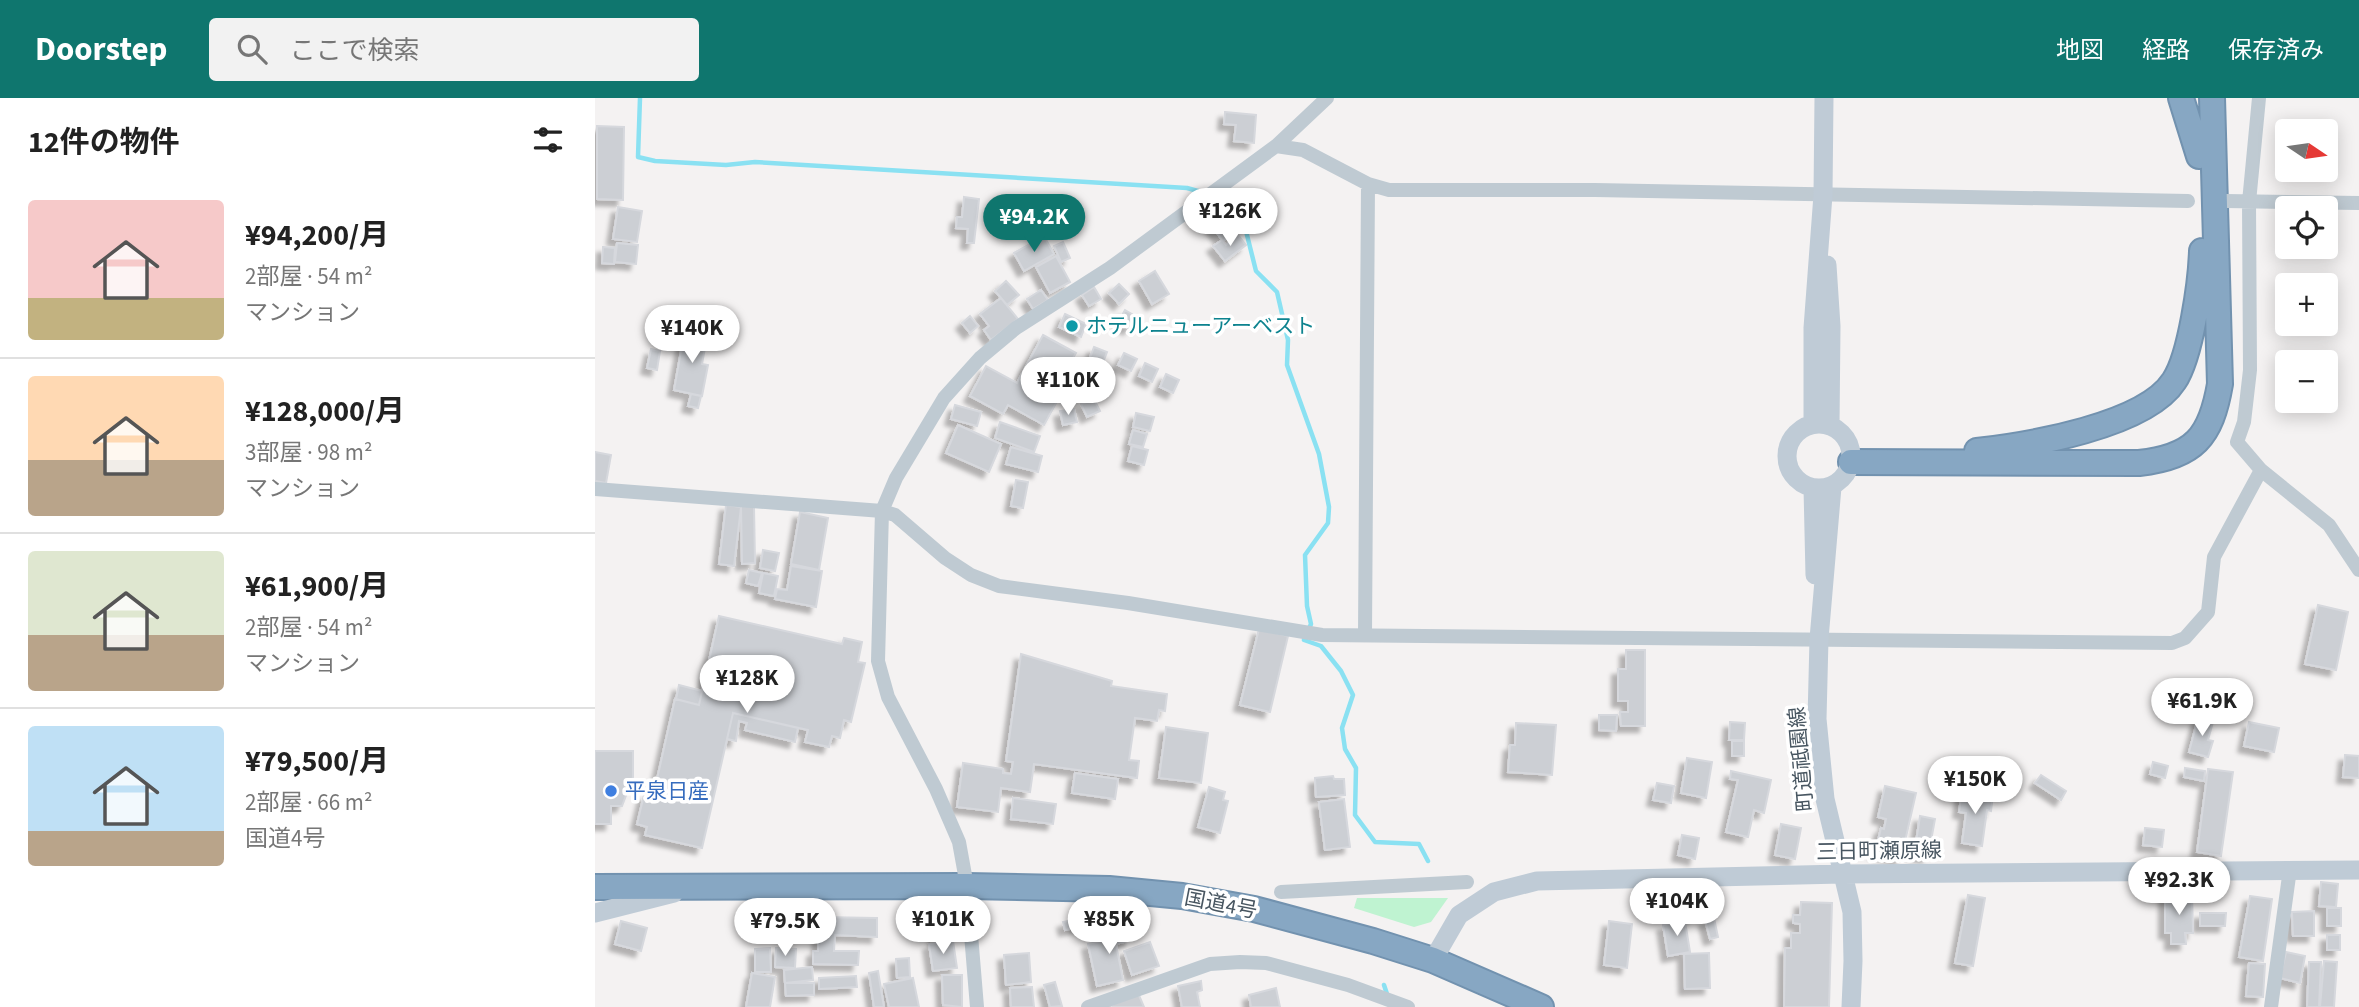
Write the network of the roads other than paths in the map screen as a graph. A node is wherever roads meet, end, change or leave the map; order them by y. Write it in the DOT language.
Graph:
graph roads {
  1 [pos="1327,98"];
  2 [pos="1824,98"];
  3 [pos="2181,98"];
  4 [pos="2197,98"];
  5 [pos="2212,98"];
  6 [pos="2226,98"];
  7 [pos="2259,98"];
  8 [pos="1276,146"];
  9 [pos="2207,164"];
  10 [pos="1368,184"];
  11 [pos="1823,195"];
  12 [pos="2187,201"];
  13 [pos="2227,201"];
  14 [pos="2249,202"];
  15 [pos="2359,203"];
  16 [pos="1822,425"];
  17 [pos="1851,455"];
  18 [pos="2261,470"];
  19 [pos="1822,488"];
  20 [pos="595,489"];
  21 [pos="882,511"];
  22 [pos="2359,570"];
  23 [pos="1365,634"];
  24 [pos="1819,639"];
  25 [pos="2290,869"];
  26 [pos="2359,870"];
  27 [pos="1842,874"];
  28 [pos="1467,882"];
  29 [pos="709,885"];
  30 [pos="967,886"];
  31 [pos="595,887"];
  32 [pos="1281,892"];
  33 [pos="595,913"];
  34 [pos="1433,960"];
  35 [pos="977,1007"];
  36 [pos="1088,1007"];
  37 [pos="1408,1007"];
  38 [pos="1541,1007"];
  39 [pos="1851,1007"];
  40 [pos="2271,1007"];
  1 -- 8 [label="street"];
  2 -- 11 [label="main road"];
  3 -- 9 [label="highway"];
  4 -- 9 [label="highway"];
  5 -- 9 [label="highway"];
  6 -- 9 [label="highway"];
  7 -- 14 [label="street"];
  8 -- 10 [label="street"];
  8 -- 21 [label="street"];
  9 -- 17 [label="highway"];
  9 -- 17 [label="highway"];
  10 -- 11 [label="street"];
  10 -- 23 [label="street"];
  11 -- 12 [label="street"];
  11 -- 16 [label="main road"];
  13 -- 14 [label="street"];
  14 -- 15 [label="street"];
  14 -- 18 [label="street"];
  16 -- 17 [label="main road"];
  16 -- 19 [label="main road"];
  17 -- 19 [label="main road"];
  18 -- 22 [label="street"];
  18 -- 24 [label="street"];
  19 -- 24 [label="main road, 町道祗園線"];
  20 -- 21 [label="street"];
  21 -- 23 [label="street"];
  21 -- 30 [label="street"];
  23 -- 24 [label="street"];
  24 -- 27 [label="main road, 町道祗園線"];
  25 -- 26 [label="main road, 三日町瀬原線"];
  25 -- 27 [label="main road, 三日町瀬原線"];
  25 -- 40 [label="street"];
  27 -- 34 [label="main road, 三日町瀬原線"];
  27 -- 39 [label="main road, 町道祗園線"];
  28 -- 32 [label="street"];
  29 -- 30 [label="highway, 国道4号"];
  29 -- 31 [label="highway, 国道4号"];
  29 -- 33 [label="main road"];
  30 -- 34 [label="highway, 国道4号"];
  30 -- 35 [label="street"];
  34 -- 38 [label="highway, 国道4号"];
  36 -- 37 [label="street"];
}
